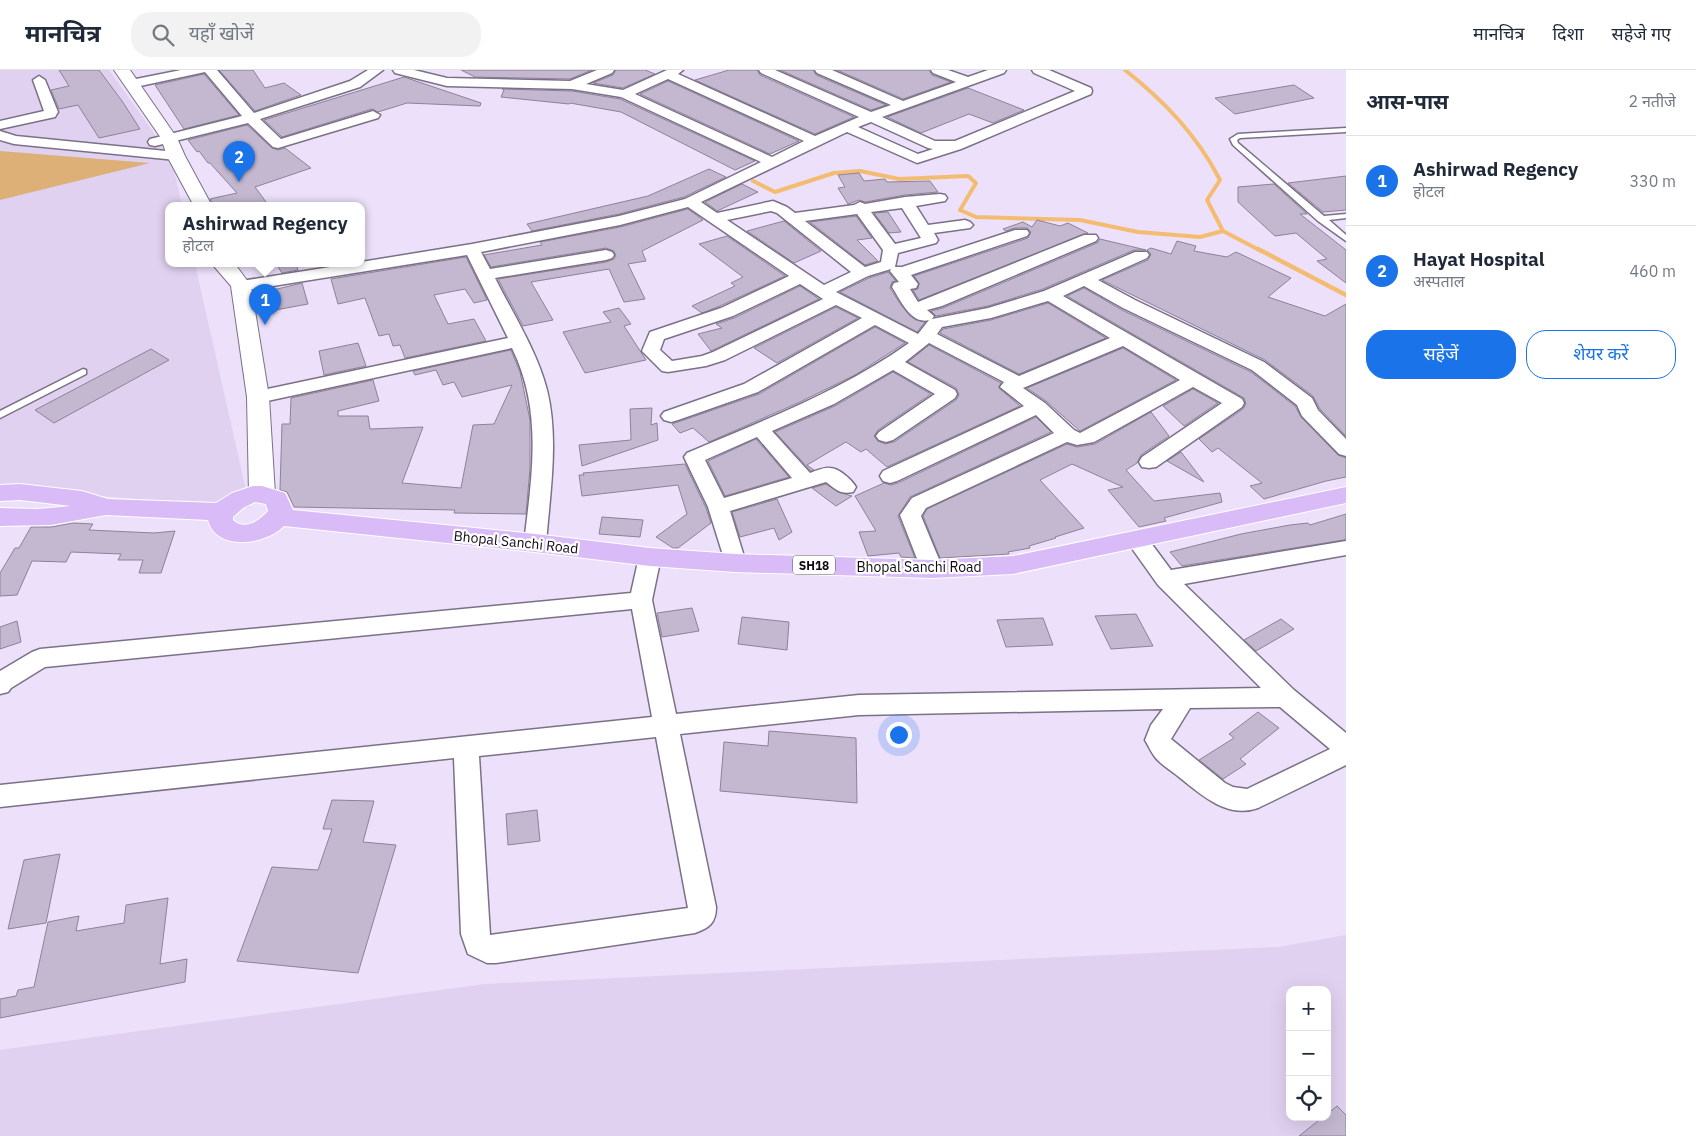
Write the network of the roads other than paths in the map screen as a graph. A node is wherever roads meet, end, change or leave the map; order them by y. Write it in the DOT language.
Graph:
graph roads {
  1 [pos="200,70"];
  2 [pos="210,70"];
  3 [pos="399,70"];
  4 [pos="434,70"];
  5 [pos="496,70"];
  6 [pos="608,70"];
  7 [pos="765,70"];
  8 [pos="821,70"];
  9 [pos="937,70"];
  10 [pos="1000,70"];
  11 [pos="1038,70"];
  12 [pos="673,72"];
  13 [pos="120,74"];
  14 [pos="420,75"];
  15 [pos="366,77"];
  16 [pos="39,80"];
  17 [pos="465,82"];
  18 [pos="968,82"];
  19 [pos="572,86"];
  20 [pos="624,94"];
  21 [pos="904,106"];
  22 [pos="373,115"];
  23 [pos="871,117"];
  24 [pos="252,118"];
  25 [pos="0,125"];
  26 [pos="846,127"];
  27 [pos="1346,130"];
  28 [pos="0,135"];
  29 [pos="814,140"];
  30 [pos="956,146"];
  31 [pos="166,148"];
  32 [pos="772,162"];
  33 [pos="179,174"];
  34 [pos="940,198"];
  35 [pos="905,201"];
  36 [pos="190,202"];
  37 [pos="200,202"];
  38 [pos="690,202"];
  39 [pos="860,207"];
  40 [pos="1346,216"];
  41 [pos="715,218"];
  42 [pos="792,218"];
  43 [pos="1321,219"];
  44 [pos="965,225"];
  45 [pos="923,230"];
  46 [pos="1021,233"];
  47 [pos="1090,238"];
  48 [pos="1346,239"];
  49 [pos="472,249"];
  50 [pos="606,255"];
  51 [pos="1141,255"];
  52 [pos="893,263"];
  53 [pos="365,266"];
  54 [pos="228,267"];
  55 [pos="360,267"];
  56 [pos="862,273"];
  57 [pos="484,275"];
  58 [pos="800,277"];
  59 [pos="1084,279"];
  60 [pos="241,286"];
  61 [pos="830,295"];
  62 [pos="1050,295"];
  63 [pos="914,308"];
  64 [pos="873,319"];
  65 [pos="928,333"];
  66 [pos="1124,339"];
  67 [pos="518,341"];
  68 [pos="893,362"];
  69 [pos="83,372"];
  70 [pos="1193,380"];
  71 [pos="1019,383"];
  72 [pos="258,397"];
  73 [pos="1038,407"];
  74 [pos="0,415"];
  75 [pos="671,416"];
  76 [pos="761,430"];
  77 [pos="1067,434"];
  78 [pos="886,436"];
  79 [pos="971,438"];
  80 [pos="1346,450"];
  81 [pos="1149,462"];
  82 [pos="1002,463"];
  83 [pos="890,476"];
  84 [pos="807,482"];
  85 [pos="846,487"];
  86 [pos="0,493"];
  87 [pos="262,494"];
  88 [pos="1346,495"];
  89 [pos="106,507"];
  90 [pos="718,507"];
  91 [pos="223,512"];
  92 [pos="278,517"];
  93 [pos="0,518"];
  94 [pos="1137,540"];
  95 [pos="535,543"];
  96 [pos="1346,548"];
  97 [pos="650,557"];
  98 [pos="735,563"];
  99 [pos="932,569"];
  100 [pos="1166,579"];
  101 [pos="641,600"];
  102 [pos="0,685"];
  103 [pos="1285,697"];
  104 [pos="1183,699"];
  105 [pos="668,726"];
  106 [pos="466,747"];
  107 [pos="1346,748"];
  108 [pos="1346,753"];
  109 [pos="0,796"];
  1 -- 13 [label="street"];
  2 -- 24 [label="street"];
  3 -- 14 [label="street"];
  4 -- 14 [label="street"];
  5 -- 17 [label="street"];
  6 -- 19 [label="street"];
  7 -- 23 [label="street"];
  8 -- 21 [label="street"];
  9 -- 18 [label="street"];
  10 -- 18 [label="street"];
  11 -- 30 [label="street"];
  12 -- 20 [label="street"];
  12 -- 29 [label="street"];
  13 -- 31 [label="main road"];
  14 -- 17 [label="street"];
  15 -- 24 [label="street"];
  16 -- 25 [label="street"];
  17 -- 19 [label="street"];
  18 -- 21 [label="street"];
  19 -- 20 [label="street"];
  20 -- 32 [label="street"];
  21 -- 23 [label="street"];
  22 -- 24 [label="street"];
  23 -- 26 [label="street"];
  23 -- 30 [label="street"];
  24 -- 31 [label="street"];
  26 -- 29 [label="street"];
  26 -- 30 [label="street"];
  27 -- 43 [label="lane"];
  28 -- 31 [label="street"];
  29 -- 32 [label="street"];
  31 -- 33 [label="main road"];
  32 -- 38 [label="street"];
  33 -- 36 [label="main road"];
  33 -- 37 [label="main road"];
  34 -- 35 [label="street"];
  35 -- 39 [label="street"];
  35 -- 45 [label="street"];
  38 -- 41 [label="street"];
  38 -- 49 [label="street"];
  39 -- 42 [label="street"];
  39 -- 52 [label="street"];
  40 -- 43 [label="lane"];
  41 -- 42 [label="street"];
  41 -- 58 [label="street"];
  42 -- 56 [label="street"];
  43 -- 48 [label="lane"];
  44 -- 45 [label="street"];
  45 -- 52 [label="street"];
  46 -- 52 [label="street"];
  47 -- 63 [label="street"];
  49 -- 53 [label="street"];
  49 -- 57 [label="street"];
  50 -- 57 [label="street"];
  51 -- 59 [label="street"];
  52 -- 56 [label="street"];
  52 -- 63 [label="street"];
  54 -- 60 [label="main road"];
  55 -- 60 [label="street"];
  56 -- 61 [label="street"];
  57 -- 67 [label="street"];
  58 -- 61 [label="street"];
  58 -- 61 [label="street"];
  59 -- 62 [label="street"];
  59 -- 80 [label="street"];
  60 -- 72 [label="main road"];
  61 -- 64 [label="street"];
  62 -- 65 [label="street"];
  62 -- 66 [label="street"];
  63 -- 65 [label="street"];
  64 -- 65 [label="street"];
  64 -- 75 [label="street"];
  65 -- 68 [label="street"];
  65 -- 71 [label="street"];
  66 -- 70 [label="street"];
  66 -- 71 [label="street"];
  67 -- 72 [label="street"];
  67 -- 95 [label="street"];
  68 -- 76 [label="street"];
  68 -- 78 [label="street"];
  69 -- 74 [label="lane"];
  70 -- 77 [label="street"];
  70 -- 81 [label="street"];
  71 -- 73 [label="street"];
  72 -- 87 [label="main road"];
  73 -- 77 [label="street"];
  73 -- 79 [label="street"];
  76 -- 84 [label="street"];
  76 -- 90 [label="street"];
  77 -- 82 [label="street"];
  79 -- 82 [label="street"];
  79 -- 83 [label="street"];
  82 -- 99 [label="street"];
  84 -- 85 [label="street"];
  84 -- 90 [label="street"];
  86 -- 89 [label="main road"];
  87 -- 91 [label="main road"];
  87 -- 92 [label="main road"];
  88 -- 94 [label="main road, Bhopal Sanchi Road / SH18"];
  89 -- 91 [label="main road"];
  89 -- 93 [label="main road"];
  90 -- 98 [label="street"];
  91 -- 92 [label="main road"];
  92 -- 95 [label="main road, Bhopal Sanchi Road / SH18"];
  94 -- 99 [label="main road, Bhopal Sanchi Road / SH18"];
  94 -- 100 [label="street"];
  95 -- 97 [label="main road, Bhopal Sanchi Road / SH18"];
  96 -- 100 [label="street"];
  97 -- 98 [label="main road, Bhopal Sanchi Road / SH18"];
  97 -- 101 [label="street"];
  98 -- 99 [label="main road, Bhopal Sanchi Road / SH18"];
  100 -- 103 [label="street"];
  101 -- 102 [label="street"];
  101 -- 105 [label="street"];
  103 -- 104 [label="street"];
  103 -- 107 [label="street"];
  104 -- 105 [label="street"];
  104 -- 108 [label="street"];
  105 -- 106 [label="street"];
  105 -- 106 [label="street"];
  106 -- 109 [label="street"];
}
